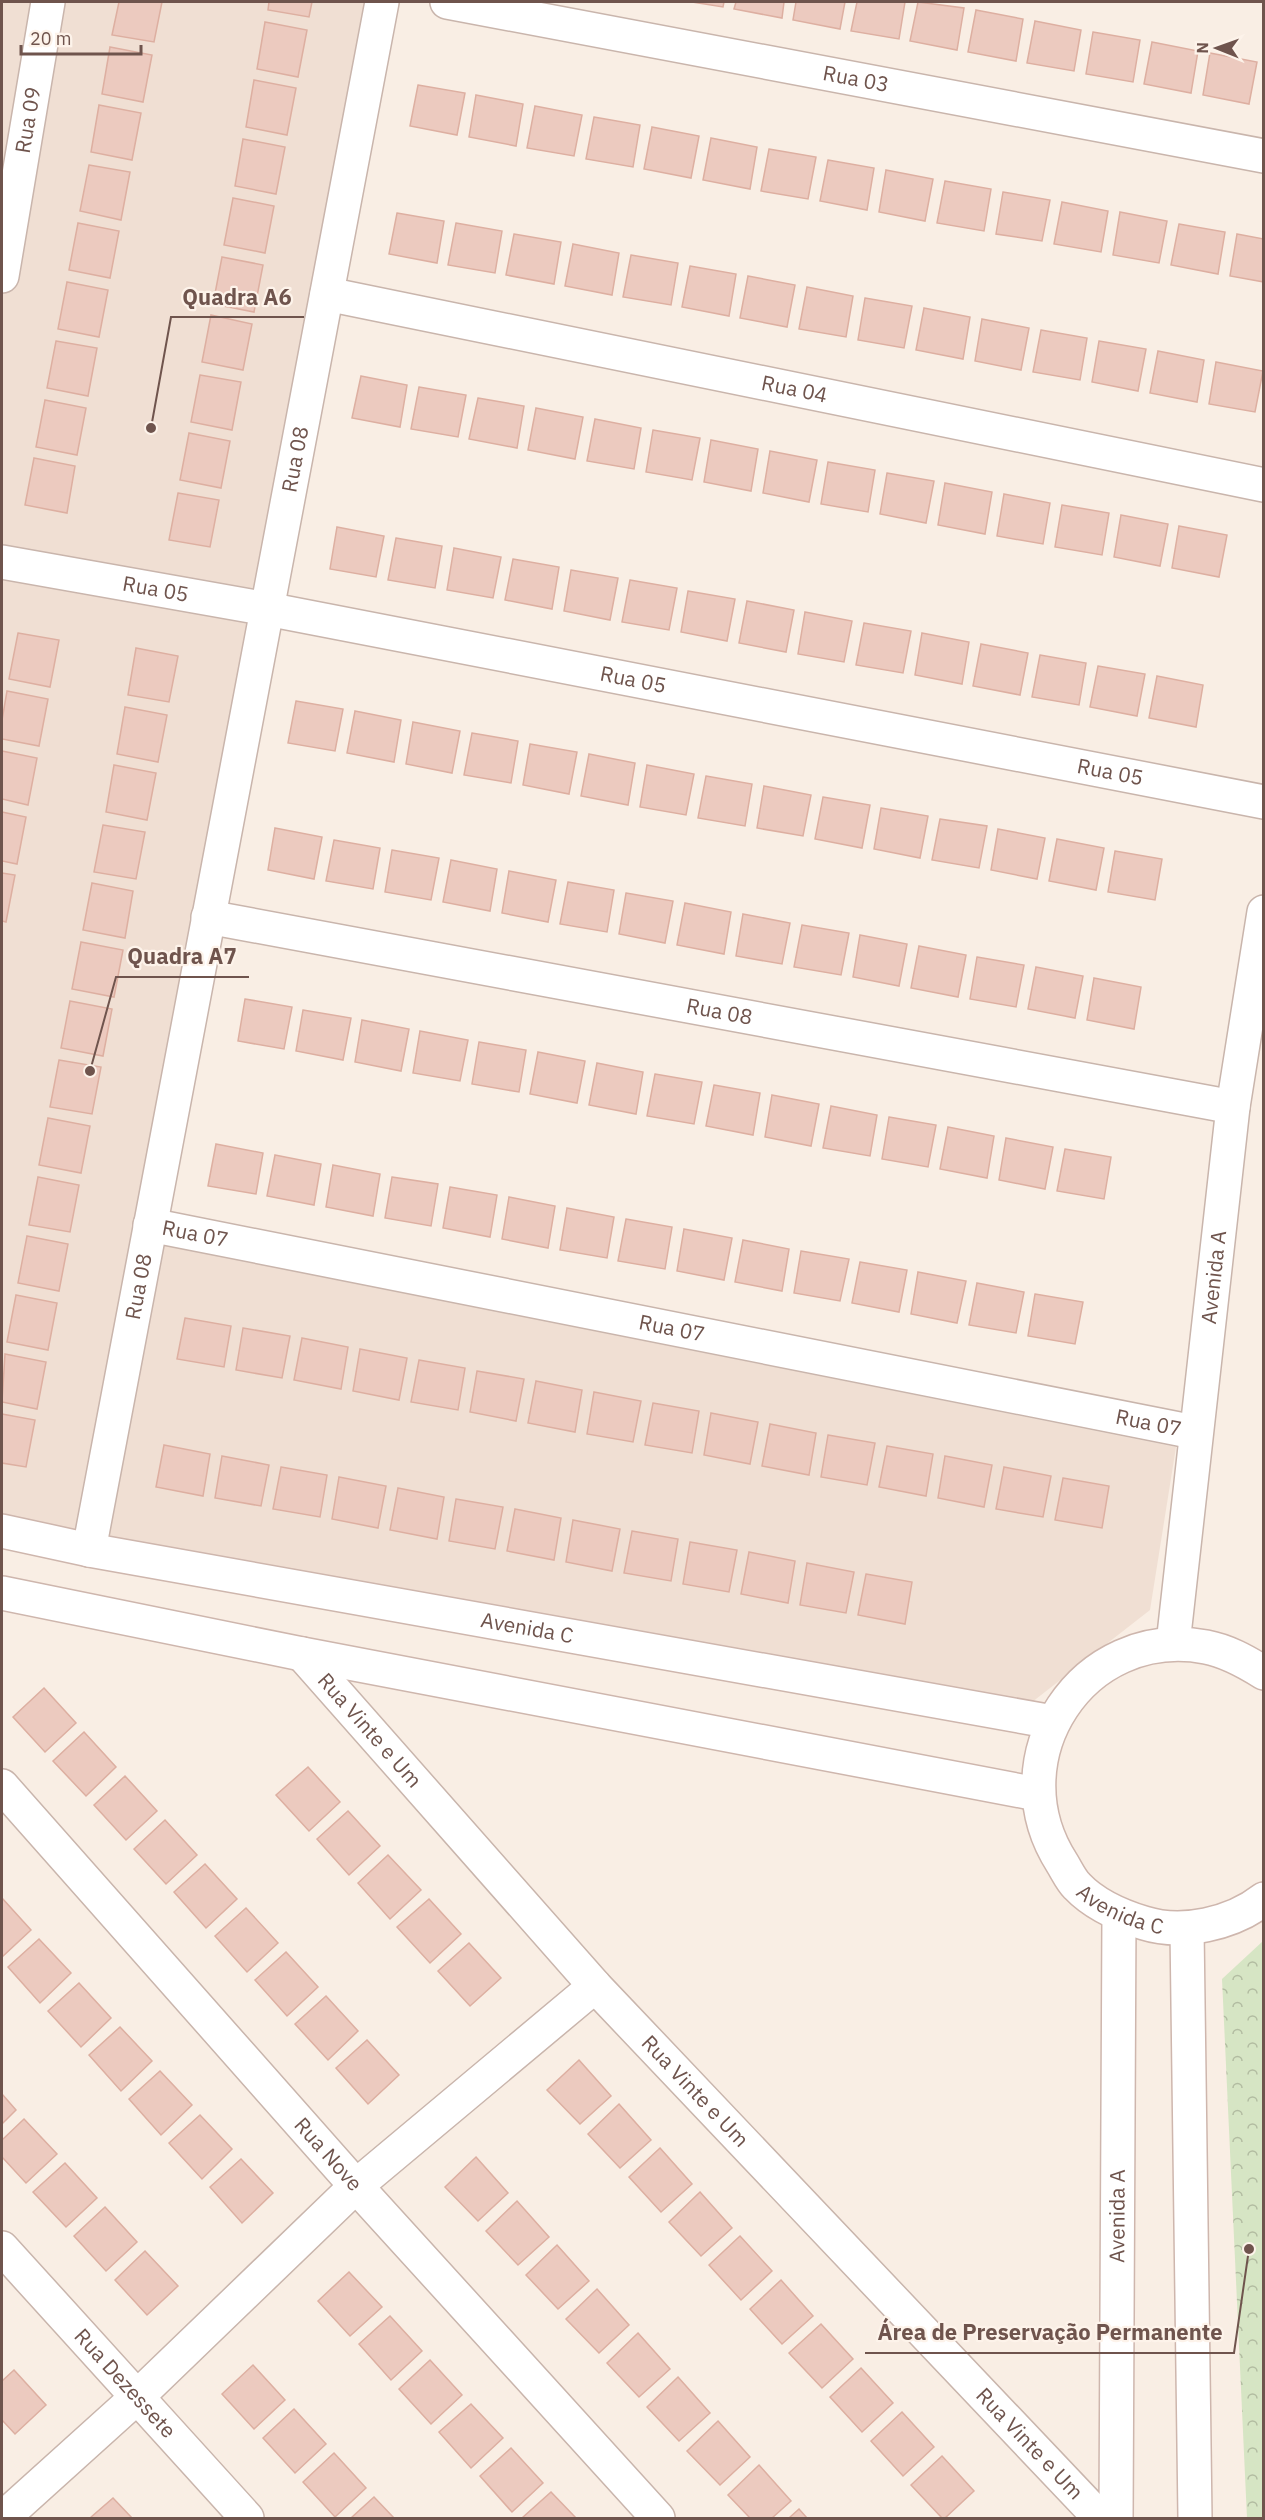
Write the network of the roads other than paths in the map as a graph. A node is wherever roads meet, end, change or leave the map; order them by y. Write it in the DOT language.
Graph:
graph roads {
  1 [pos="48,2"];
  2 [pos="382,2"];
  3 [pos="447,2"];
  4 [pos="1263,156"];
  5 [pos="2,276"];
  6 [pos="327,294"];
  7 [pos="1263,485"];
  8 [pos="2,562"];
  9 [pos="267,609"];
  10 [pos="1263,802"];
  11 [pos="1263,912"];
  12 [pos="208,917"];
  13 [pos="1233,1107"];
  14 [pos="150,1225"];
  15 [pos="1194,1432"];
  16 [pos="2,1531"];
  17 [pos="89,1550"];
  18 [pos="2,1593"];
  19 [pos="1173,1644"];
  20 [pos="302,1654"];
  21 [pos="1263,1673"];
  22 [pos="1053,1722"];
  23 [pos="2,1786"];
  24 [pos="1037,1794"];
  25 [pos="1263,1899"];
  26 [pos="1119,1916"];
  27 [pos="1187,1929"];
  28 [pos="595,1986"];
  29 [pos="356,2186"];
  30 [pos="2,2248"];
  31 [pos="136,2398"];
  32 [pos="3,2518"];
  33 [pos="247,2518"];
  34 [pos="658,2518"];
  35 [pos="1100,2518"];
  36 [pos="1116,2518"];
  37 [pos="1195,2518"];
  1 -- 5 [label="street, Rua 09"];
  2 -- 6 [label="street, Rua 08"];
  3 -- 4 [label="street, Rua 03"];
  6 -- 7 [label="street, Rua 04"];
  6 -- 9 [label="street, Rua 08"];
  8 -- 9 [label="street, Rua 05"];
  9 -- 10 [label="street, Rua 05"];
  9 -- 12 [label="street, Rua 08"];
  11 -- 13 [label="street, Avenida A"];
  12 -- 13 [label="street, Rua 08"];
  12 -- 14 [label="street, Rua 08"];
  13 -- 15 [label="street, Avenida A"];
  14 -- 15 [label="street, Rua 07"];
  14 -- 17 [label="street, Rua 08"];
  15 -- 19 [label="street, Avenida A"];
  16 -- 17 [label="street, Avenida C"];
  17 -- 22 [label="street, Avenida C"];
  18 -- 20 [label="street"];
  19 -- 21 [label="street, Avenida C"];
  19 -- 22 [label="street, Avenida C"];
  20 -- 24 [label="street"];
  20 -- 28 [label="street, Rua Vinte e Um"];
  22 -- 24 [label="street, Avenida C"];
  23 -- 29 [label="street, Rua Nove"];
  24 -- 26 [label="street, Avenida C"];
  25 -- 27 [label="street, Avenida C"];
  26 -- 27 [label="street, Avenida C"];
  26 -- 36 [label="street, Avenida A"];
  27 -- 37 [label="street"];
  28 -- 29 [label="street"];
  28 -- 35 [label="street, Rua Vinte e Um"];
  29 -- 31 [label="street"];
  29 -- 34 [label="street, Rua Nove"];
  30 -- 31 [label="street, Rua Dezessete"];
  31 -- 32 [label="street"];
  31 -- 33 [label="street, Rua Dezessete"];
}
